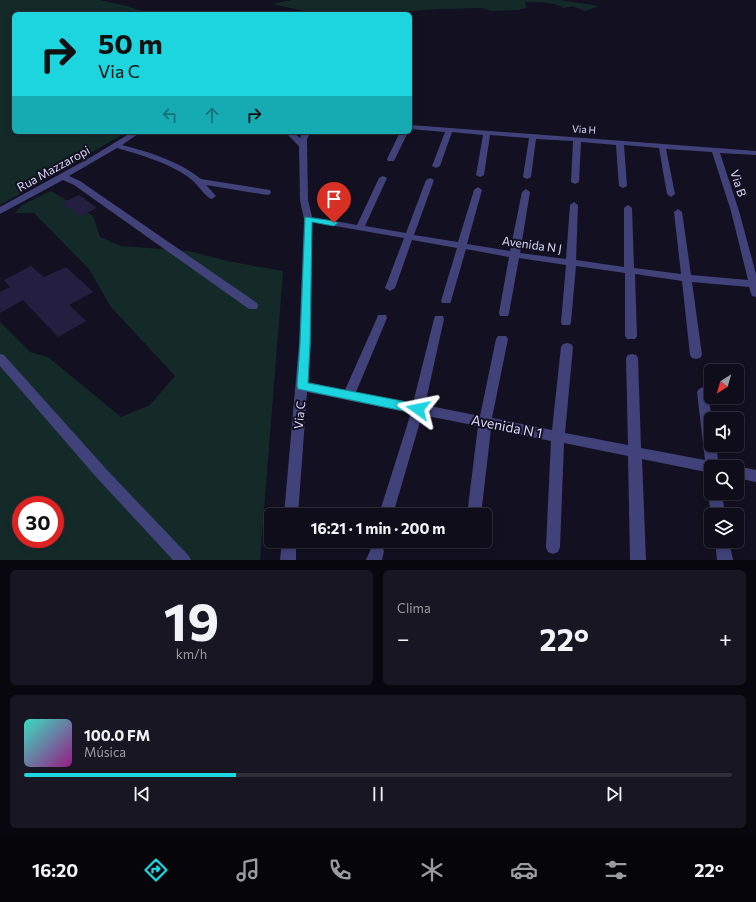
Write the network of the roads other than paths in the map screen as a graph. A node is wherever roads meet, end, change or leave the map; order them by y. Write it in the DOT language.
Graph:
graph roads {
  1 [pos="412,127"];
  2 [pos="449,130"];
  3 [pos="487,132"];
  4 [pos="135,134"];
  5 [pos="291,134"];
  6 [pos="306,134"];
  7 [pos="403,134"];
  8 [pos="534,136"];
  9 [pos="577,139"];
  10 [pos="620,142"];
  11 [pos="116,145"];
  12 [pos="303,145"];
  13 [pos="662,145"];
  14 [pos="715,150"];
  15 [pos="756,153"];
  16 [pos="392,159"];
  17 [pos="436,166"];
  18 [pos="480,175"];
  19 [pos="63,177"];
  20 [pos="527,177"];
  21 [pos="384,178"];
  22 [pos="430,180"];
  23 [pos="198,181"];
  24 [pos="575,182"];
  25 [pos="623,186"];
  26 [pos="478,190"];
  27 [pos="267,192"];
  28 [pos="526,192"];
  29 [pos="671,194"];
  30 [pos="212,196"];
  31 [pos="574,205"];
  32 [pos="628,208"];
  33 [pos="0,211"];
  34 [pos="678,212"];
  35 [pos="308,219"];
  36 [pos="360,228"];
  37 [pos="408,236"];
  38 [pos="460,246"];
  39 [pos="515,255"];
  40 [pos="571,262"];
  41 [pos="629,271"];
  42 [pos="686,278"];
  43 [pos="753,284"];
  44 [pos="390,288"];
  45 [pos="756,294"];
  46 [pos="446,301"];
  47 [pos="253,306"];
  48 [pos="504,313"];
  49 [pos="382,318"];
  50 [pos="439,319"];
  51 [pos="566,322"];
  52 [pos="631,336"];
  53 [pos="502,339"];
  54 [pos="567,346"];
  55 [pos="696,355"];
  56 [pos="0,358"];
  57 [pos="632,358"];
  58 [pos="302,386"];
  59 [pos="703,392"];
  60 [pos="349,395"];
  61 [pos="418,409"];
  62 [pos="486,422"];
  63 [pos="558,436"];
  64 [pos="636,452"];
  65 [pos="710,460"];
  66 [pos="704,466"];
  67 [pos="744,473"];
  68 [pos="756,476"];
  69 [pos="292,508"];
  70 [pos="389,508"];
  71 [pos="475,508"];
  72 [pos="553,547"];
  73 [pos="289,548"];
  74 [pos="723,548"];
  75 [pos="183,560"];
  76 [pos="288,560"];
  77 [pos="638,560"];
  78 [pos="725,560"];
  1 -- 2 [label="street, Via H"];
  2 -- 3 [label="street, Via H"];
  2 -- 17 [label="street"];
  3 -- 8 [label="street, Via H"];
  3 -- 18 [label="street"];
  4 -- 11 [label="street, Rua Mazzaropi"];
  5 -- 12 [label="street"];
  6 -- 12 [label="street, Via C"];
  7 -- 16 [label="street"];
  8 -- 9 [label="street, Via H"];
  8 -- 20 [label="street"];
  9 -- 10 [label="street, Via H"];
  9 -- 24 [label="street"];
  10 -- 13 [label="street, Via H"];
  10 -- 25 [label="street"];
  11 -- 19 [label="street, Rua Mazzaropi"];
  11 -- 23 [label="street"];
  12 -- 35 [label="street, Via C"];
  13 -- 14 [label="street, Via H"];
  13 -- 29 [label="street"];
  14 -- 15 [label="street, Via H"];
  14 -- 43 [label="street, Via B"];
  19 -- 33 [label="street, Rua Mazzaropi"];
  19 -- 47 [label="street"];
  21 -- 36 [label="street"];
  22 -- 37 [label="street"];
  23 -- 27 [label="street"];
  23 -- 30 [label="street"];
  26 -- 38 [label="street"];
  28 -- 39 [label="street"];
  31 -- 40 [label="street"];
  32 -- 41 [label="street"];
  34 -- 42 [label="street"];
  35 -- 36 [label="street, Avenida N J"];
  35 -- 58 [label="street, Via C"];
  36 -- 37 [label="street, Avenida N J"];
  37 -- 38 [label="street, Avenida N J"];
  37 -- 44 [label="street"];
  38 -- 39 [label="street, Avenida N J"];
  38 -- 46 [label="street"];
  39 -- 40 [label="street, Avenida N J"];
  39 -- 48 [label="street"];
  40 -- 41 [label="street, Avenida N J"];
  40 -- 51 [label="street"];
  41 -- 42 [label="street, Avenida N J"];
  41 -- 52 [label="street"];
  42 -- 43 [label="street, Avenida N J"];
  42 -- 55 [label="street"];
  43 -- 45 [label="street, Via B"];
  49 -- 60 [label="street"];
  50 -- 61 [label="street"];
  53 -- 62 [label="street"];
  54 -- 63 [label="street"];
  56 -- 75 [label="street"];
  57 -- 64 [label="street"];
  58 -- 60 [label="street, Avenida N 1"];
  58 -- 69 [label="street, Via C"];
  59 -- 65 [label="street"];
  60 -- 61 [label="street, Avenida N 1"];
  61 -- 62 [label="street, Avenida N 1"];
  61 -- 70 [label="street"];
  62 -- 63 [label="street, Avenida N 1"];
  62 -- 71 [label="street"];
  63 -- 64 [label="street, Avenida N 1"];
  63 -- 72 [label="street"];
  64 -- 66 [label="street, Avenida N 1"];
  64 -- 77 [label="street"];
  67 -- 68 [label="street"];
  73 -- 76 [label="street"];
  74 -- 78 [label="street"];
}
